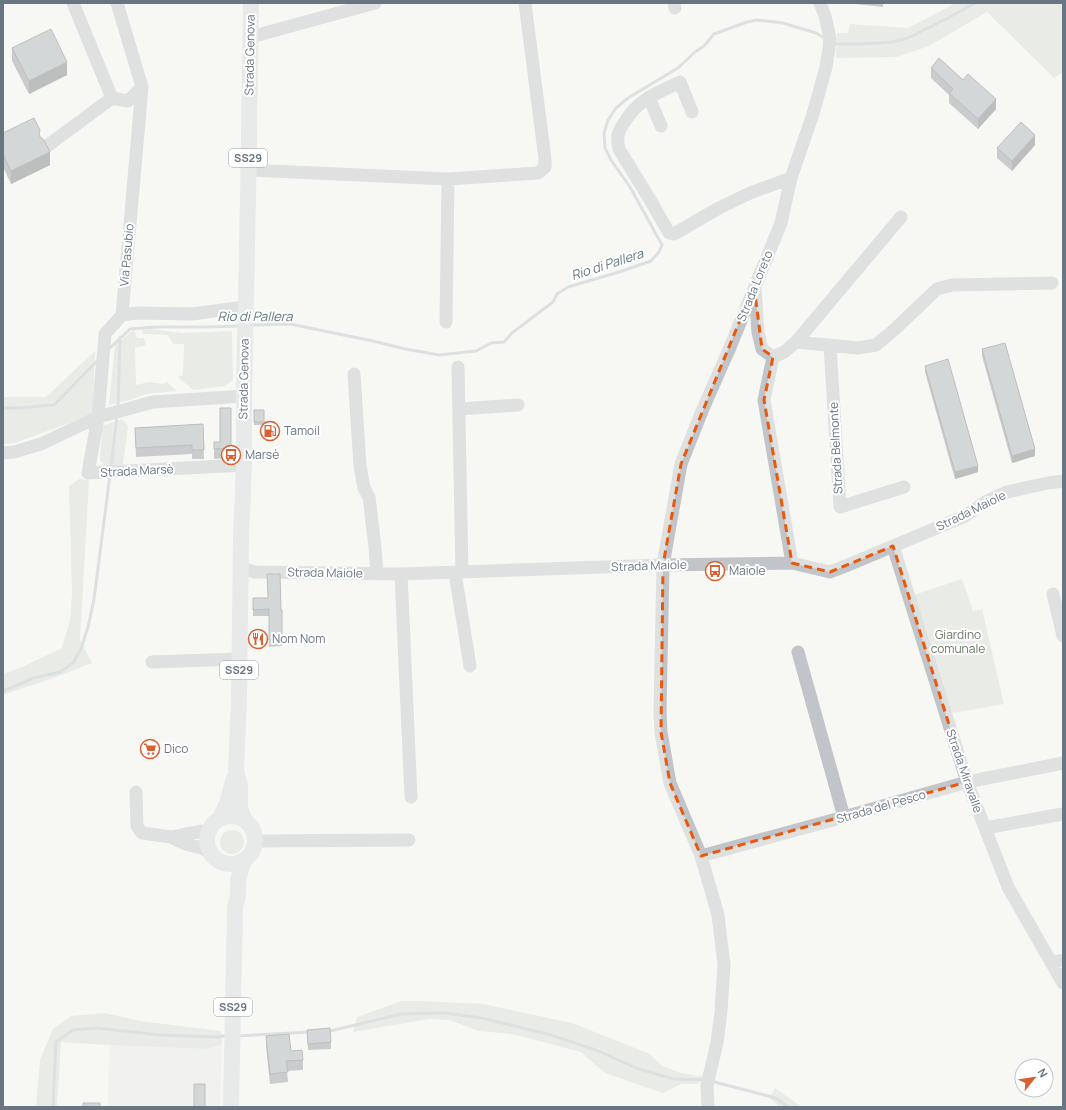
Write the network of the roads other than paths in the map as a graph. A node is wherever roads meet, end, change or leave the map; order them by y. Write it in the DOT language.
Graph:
graph roads {
  1 [pos="73,3"];
  2 [pos="117,3"];
  3 [pos="250,3"];
  4 [pos="375,3"];
  5 [pos="525,3"];
  6 [pos="820,3"];
  7 [pos="250,37"];
  8 [pos="142,87"];
  9 [pos="649,97"];
  10 [pos="112,98"];
  11 [pos="692,112"];
  12 [pos="661,126"];
  13 [pos="47,146"];
  14 [pos="248,170"];
  15 [pos="791,178"];
  16 [pos="448,179"];
  17 [pos="900,216"];
  18 [pos="1052,283"];
  19 [pos="754,286"];
  20 [pos="245,310"];
  21 [pos="122,316"];
  22 [pos="446,322"];
  23 [pos="796,342"];
  24 [pos="830,345"];
  25 [pos="773,356"];
  26 [pos="458,367"];
  27 [pos="354,374"];
  28 [pos="244,396"];
  29 [pos="518,405"];
  30 [pos="459,409"];
  31 [pos="103,416"];
  32 [pos="3,453"];
  33 [pos="244,465"];
  34 [pos="1063,481"];
  35 [pos="904,487"];
  36 [pos="893,546"];
  37 [pos="792,564"];
  38 [pos="663,565"];
  39 [pos="240,568"];
  40 [pos="458,573"];
  41 [pos="377,574"];
  42 [pos="401,574"];
  43 [pos="1053,594"];
  44 [pos="1063,636"];
  45 [pos="798,652"];
  46 [pos="239,659"];
  47 [pos="152,662"];
  48 [pos="470,666"];
  49 [pos="1063,763"];
  50 [pos="236,771"];
  51 [pos="967,782"];
  52 [pos="136,792"];
  53 [pos="411,797"];
  54 [pos="1063,814"];
  55 [pos="844,817"];
  56 [pos="220,819"];
  57 [pos="245,821"];
  58 [pos="985,828"];
  59 [pos="209,830"];
  60 [pos="171,837"];
  61 [pos="409,840"];
  62 [pos="254,841"];
  63 [pos="701,856"];
  64 [pos="215,857"];
  65 [pos="244,860"];
  66 [pos="235,907"];
  67 [pos="1057,962"];
  68 [pos="1063,983"];
  69 [pos="231,1107"];
  70 [pos="708,1107"];
  1 -- 10 [label="street"];
  2 -- 8 [label="street, Via Pasubio"];
  3 -- 7 [label="main road, Strada Genova / SS29"];
  4 -- 7 [label="street"];
  5 -- 16 [label="street"];
  6 -- 15 [label="street, Strada Loreto"];
  7 -- 14 [label="main road, Strada Genova / SS29"];
  8 -- 10 [label="street"];
  8 -- 21 [label="street, Via Pasubio"];
  9 -- 11 [label="street"];
  9 -- 12 [label="street"];
  9 -- 15 [label="street"];
  10 -- 13 [label="street"];
  14 -- 16 [label="street"];
  14 -- 20 [label="main road, Strada Genova / SS29"];
  15 -- 19 [label="street, Strada Loreto"];
  16 -- 22 [label="street"];
  17 -- 23 [label="street"];
  18 -- 24 [label="street"];
  19 -- 25 [label="street"];
  19 -- 38 [label="street, Strada Loreto"];
  20 -- 21 [label="street"];
  20 -- 28 [label="main road, Strada Genova / SS29"];
  21 -- 31 [label="street"];
  23 -- 24 [label="street"];
  23 -- 25 [label="street"];
  24 -- 35 [label="street, Strada Belmonte"];
  25 -- 37 [label="street"];
  26 -- 30 [label="street"];
  27 -- 41 [label="street"];
  28 -- 31 [label="street"];
  28 -- 33 [label="main road, Strada Genova / SS29"];
  29 -- 30 [label="street"];
  30 -- 40 [label="street"];
  31 -- 32 [label="street"];
  31 -- 33 [label="street, Strada Marsè"];
  33 -- 39 [label="main road, Strada Genova / SS29"];
  34 -- 36 [label="street, Strada Maiole"];
  36 -- 37 [label="street, Strada Maiole"];
  36 -- 51 [label="street, Strada Miravalle"];
  37 -- 38 [label="street, Strada Maiole"];
  38 -- 40 [label="street, Strada Maiole"];
  38 -- 63 [label="street, Strada Loreto"];
  39 -- 41 [label="street, Strada Maiole"];
  39 -- 46 [label="main road, Strada Genova / SS29"];
  40 -- 42 [label="street, Strada Maiole"];
  40 -- 48 [label="street"];
  41 -- 42 [label="street, Strada Maiole"];
  42 -- 53 [label="street"];
  43 -- 44 [label="street"];
  45 -- 55 [label="street"];
  46 -- 47 [label="street"];
  46 -- 50 [label="main road, Strada Genova / SS29"];
  49 -- 51 [label="street, Strada del Pesco"];
  50 -- 56 [label="main road, Strada Genova / SS29"];
  50 -- 57 [label="main road, Strada Genova / SS29"];
  51 -- 55 [label="street, Strada del Pesco"];
  51 -- 58 [label="street, Strada Miravalle"];
  52 -- 60 [label="street"];
  54 -- 58 [label="street"];
  55 -- 63 [label="street, Strada del Pesco"];
  56 -- 57 [label="main road"];
  56 -- 59 [label="main road, Strada Genova / SS29"];
  57 -- 62 [label="main road, Strada Genova / SS29"];
  58 -- 67 [label="street, Strada Miravalle"];
  59 -- 60 [label="street"];
  59 -- 64 [label="main road, SS29"];
  60 -- 64 [label="street"];
  61 -- 62 [label="street"];
  62 -- 65 [label="main road, SS29"];
  63 -- 70 [label="street, Strada Loreto"];
  64 -- 65 [label="main road"];
  64 -- 66 [label="main road, SS29"];
  65 -- 66 [label="main road, SS29"];
  66 -- 69 [label="main road, SS29"];
  67 -- 68 [label="street, Strada Miravalle"];
}
